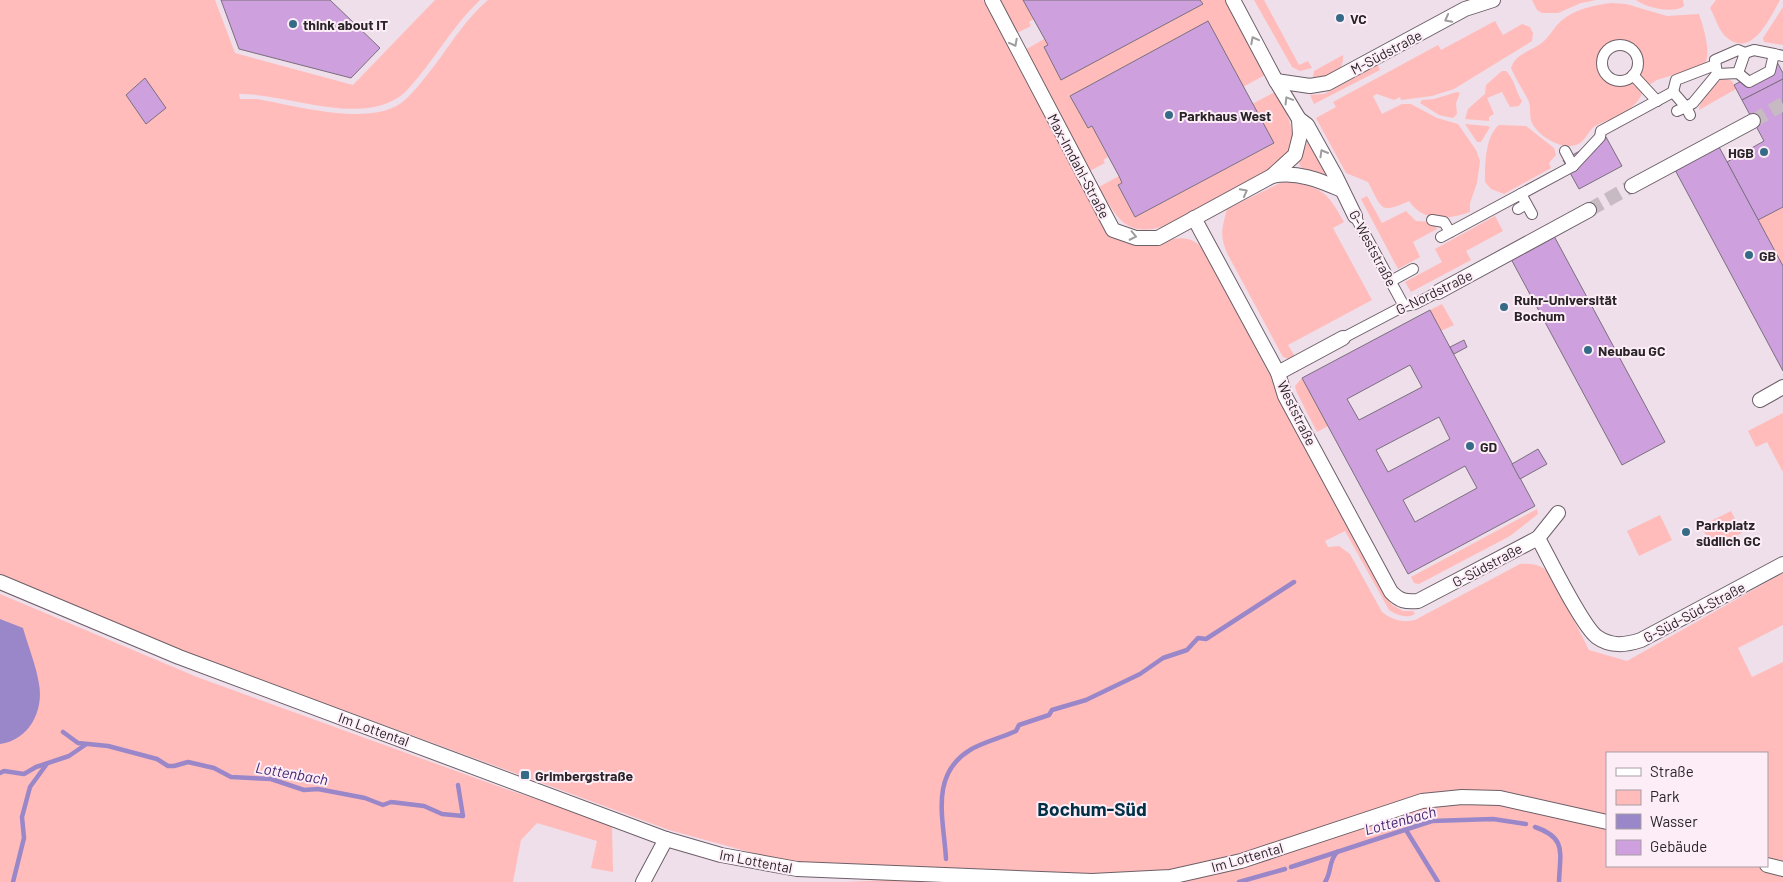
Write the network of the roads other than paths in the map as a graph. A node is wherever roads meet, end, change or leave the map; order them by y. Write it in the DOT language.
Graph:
graph roads {
  1 [pos="992,0"];
  2 [pos="1233,0"];
  3 [pos="1493,0"];
  4 [pos="1746,48"];
  5 [pos="1779,55"];
  6 [pos="1715,64"];
  7 [pos="1738,73"];
  8 [pos="1633,75"];
  9 [pos="1276,81"];
  10 [pos="1673,92"];
  11 [pos="1656,101"];
  12 [pos="1299,119"];
  13 [pos="1753,121"];
  14 [pos="1565,151"];
  15 [pos="1573,166"];
  16 [pos="1272,176"];
  17 [pos="1632,186"];
  18 [pos="1342,190"];
  19 [pos="1522,202"];
  20 [pos="1589,210"];
  21 [pos="1532,214"];
  22 [pos="1355,216"];
  23 [pos="1194,218"];
  24 [pos="1432,220"];
  25 [pos="1413,269"];
  26 [pos="1391,281"];
  27 [pos="1438,292"];
  28 [pos="1404,306"];
  29 [pos="1343,338"];
  30 [pos="1278,374"];
  31 [pos="1783,388"];
  32 [pos="1760,400"];
  33 [pos="1558,513"];
  34 [pos="1538,538"];
  35 [pos="1783,564"];
  36 [pos="0,582"];
  37 [pos="1406,602"];
  38 [pos="1606,822"];
  39 [pos="666,838"];
  40 [pos="1768,865"];
  41 [pos="1783,869"];
  42 [pos="643,882"];
  1 -- 23 [label="street, Max-Imdahl-Straße, one-way"];
  9 -- 2 [label="street, one-way"];
  3 -- 9 [label="street, M-Südstraße, one-way"];
  4 -- 5 [label="street"];
  4 -- 6 [label="street"];
  4 -- 7 [label="street"];
  5 -- 7 [label="street"];
  6 -- 7 [label="street"];
  6 -- 10 [label="street"];
  6 -- 10 [label="street"];
  8 -- 11 [label="street"];
  12 -- 9 [label="street, one-way"];
  10 -- 11 [label="street"];
  11 -- 15 [label="street"];
  12 -- 16 [label="street, Max-Imdahl-Straße"];
  18 -- 12 [label="street, one-way"];
  13 -- 17 [label="street"];
  14 -- 15 [label="street"];
  15 -- 19 [label="street"];
  16 -- 18 [label="street, Max-Imdahl-Straße"];
  23 -- 16 [label="street, Max-Imdahl-Straße, one-way"];
  18 -- 22 [label="street, G-Weststraße"];
  19 -- 21 [label="street"];
  19 -- 24 [label="street"];
  20 -- 27 [label="street, G-Nordstraße"];
  22 -- 26 [label="street, G-Weststraße"];
  23 -- 30 [label="street, Weststraße"];
  25 -- 26 [label="street"];
  26 -- 28 [label="street, G-Weststraße"];
  27 -- 28 [label="street, G-Nordstraße"];
  28 -- 29 [label="street, G-Nordstraße"];
  29 -- 30 [label="street, G-Nordstraße"];
  30 -- 37 [label="street, Weststraße"];
  31 -- 32 [label="street"];
  33 -- 34 [label="street, G-Südstraße"];
  34 -- 35 [label="street, G-Süd-Süd-Straße"];
  34 -- 37 [label="street, G-Südstraße"];
  36 -- 39 [label="street, Im Lottental"];
  38 -- 39 [label="street, Im Lottental"];
  39 -- 42 [label="street"];
  40 -- 41 [label="street"];
}
